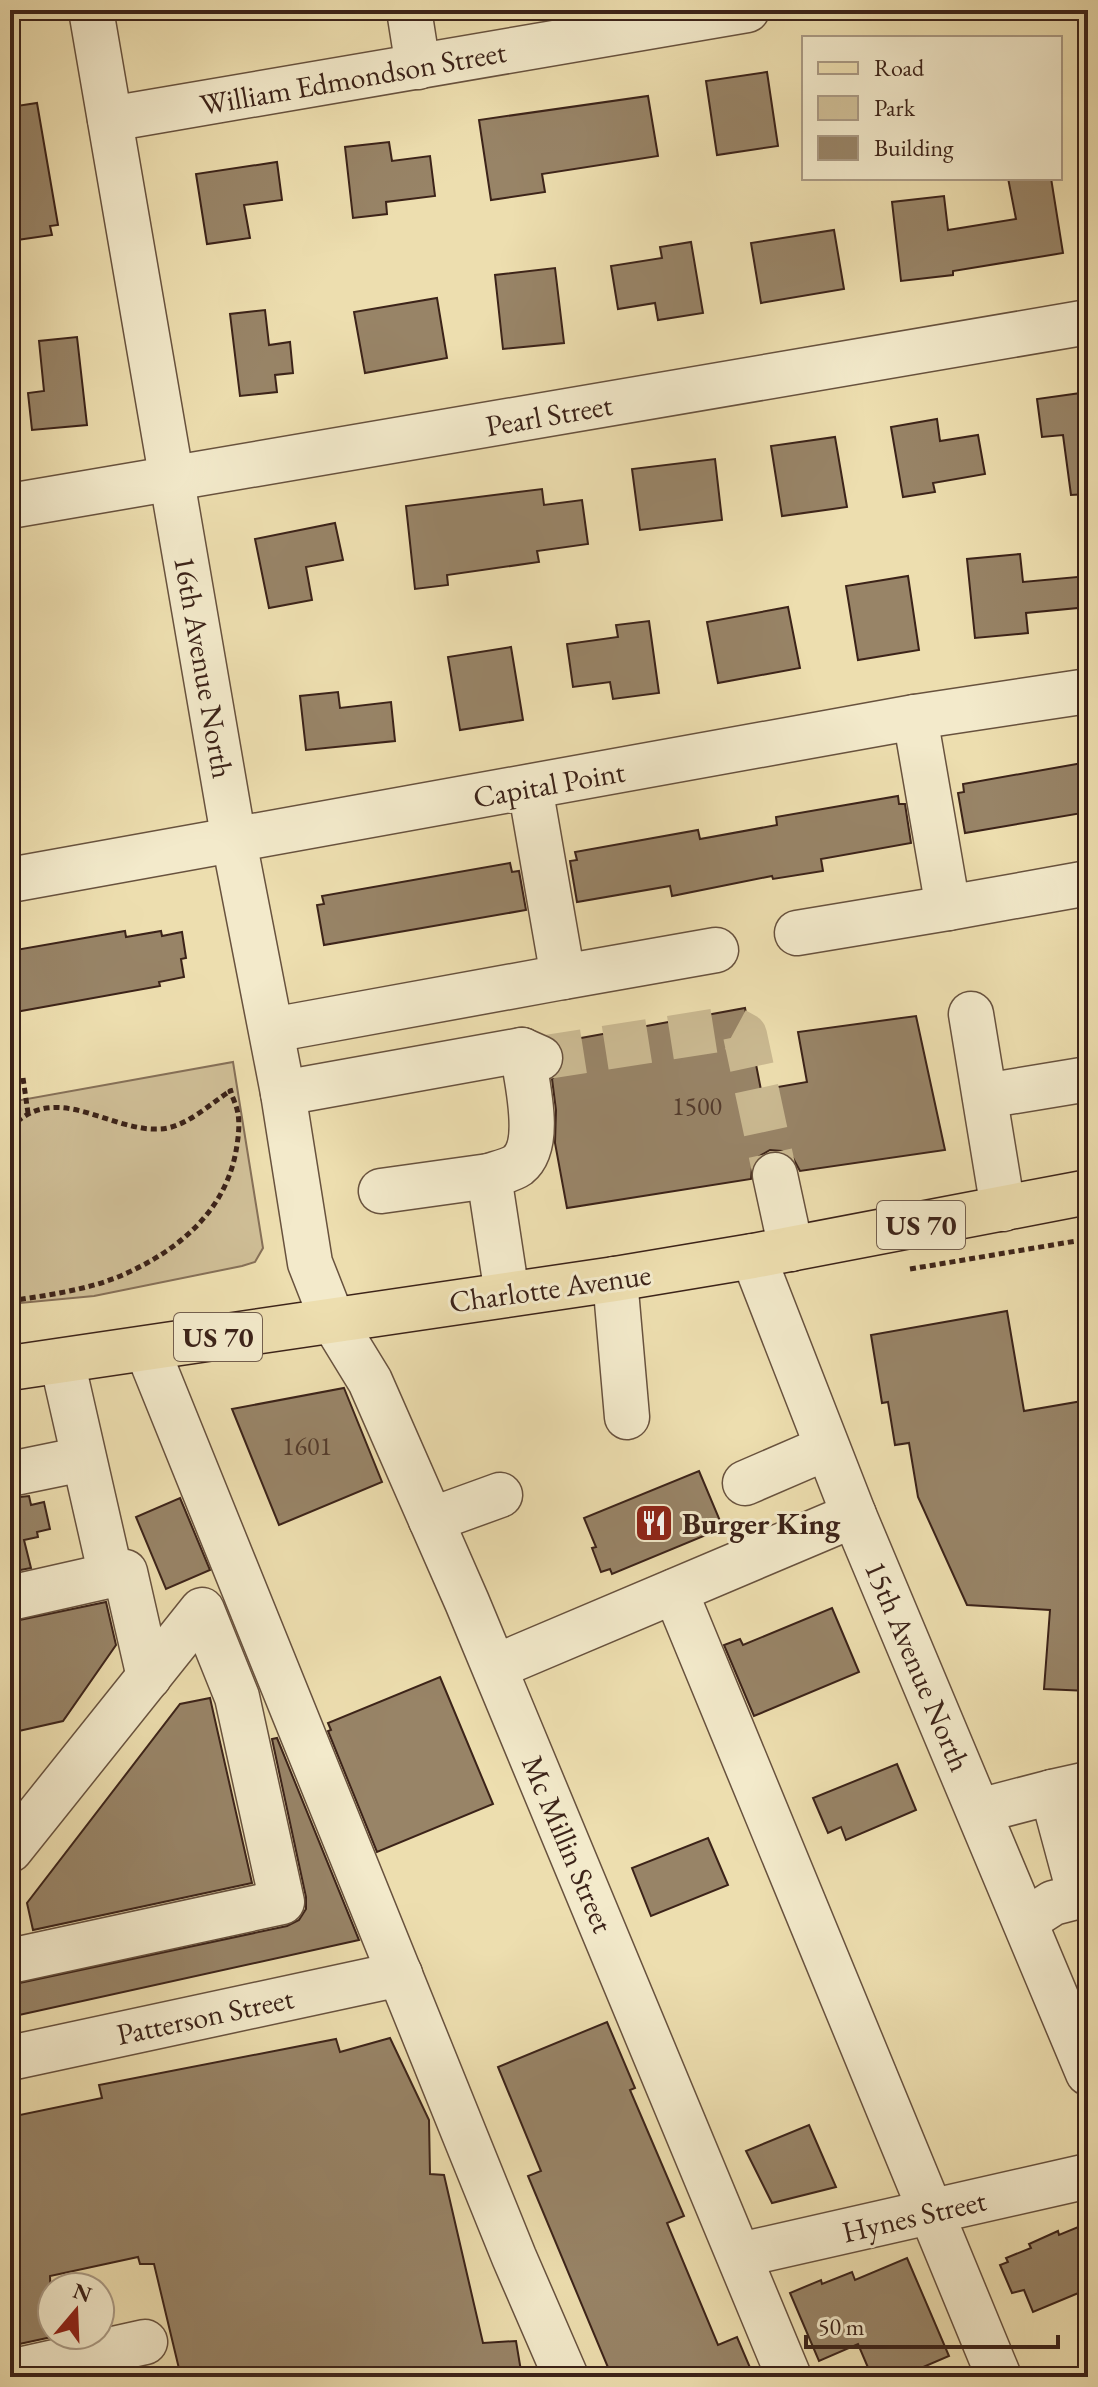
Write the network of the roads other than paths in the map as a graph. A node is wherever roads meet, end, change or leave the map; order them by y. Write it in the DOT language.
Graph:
graph roads {
  1 [pos="91,10"];
  2 [pos="409,10"];
  3 [pos="747,10"];
  4 [pos="594,23"];
  5 [pos="418,67"];
  6 [pos="110,119"];
  7 [pos="1088,322"];
  8 [pos="172,479"];
  9 [pos="10,506"];
  10 [pos="1088,691"];
  11 [pos="915,717"];
  12 [pos="530,787"];
  13 [pos="234,841"];
  14 [pos="10,880"];
  15 [pos="1088,883"];
  16 [pos="948,908"];
  17 [pos="797,933"];
  18 [pos="716,950"];
  19 [pos="563,977"];
  20 [pos="971,1014"];
  21 [pos="272,1030"];
  22 [pos="1088,1079"];
  23 [pos="283,1093"];
  24 [pos="985,1096"];
  25 [pos="775,1175"];
  26 [pos="489,1176"];
  27 [pos="381,1191"];
  28 [pos="1088,1192"];
  29 [pos="1003,1209"];
  30 [pos="772,1253"];
  31 [pos="615,1279"];
  32 [pos="507,1294"];
  33 [pos="332,1319"];
  34 [pos="147,1349"];
  35 [pos="62,1361"];
  36 [pos="10,1368"];
  37 [pos="627,1417"];
  38 [pos="826,1448"];
  39 [pos="83,1459"];
  40 [pos="10,1474"];
  41 [pos="745,1483"];
  42 [pos="500,1495"];
  43 [pos="854,1515"];
  44 [pos="431,1520"];
  45 [pos="111,1576"];
  46 [pos="675,1591"];
  47 [pos="10,1598"];
  48 [pos="495,1667"];
  49 [pos="149,1677"];
  50 [pos="1070,1788"];
  51 [pos="979,1811"];
  52 [pos="10,1850"];
  53 [pos="1025,1921"];
  54 [pos="10,1961"];
  55 [pos="400,1974"];
  56 [pos="10,2058"];
  57 [pos="1088,2073"];
  58 [pos="1088,2176"];
  59 [pos="930,2212"];
  60 [pos="740,2255"];
  61 [pos="145,2342"];
  62 [pos="10,2372"];
  63 [pos="566,2377"];
  64 [pos="789,2377"];
  65 [pos="999,2377"];
  1 -- 6 [label="street, 16th Avenue North"];
  2 -- 5 [label="street"];
  3 -- 4 [label="street, William Edmondson Street"];
  4 -- 5 [label="street, William Edmondson Street"];
  5 -- 6 [label="street, William Edmondson Street"];
  6 -- 8 [label="street, 16th Avenue North"];
  7 -- 8 [label="street, Pearl Street"];
  8 -- 9 [label="street, Pearl Street"];
  8 -- 13 [label="street, 16th Avenue North"];
  10 -- 11 [label="street, Capital Point"];
  11 -- 12 [label="street, Capital Point"];
  11 -- 16 [label="street"];
  12 -- 13 [label="street, Capital Point"];
  12 -- 19 [label="street"];
  13 -- 14 [label="street, Capital Point"];
  13 -- 21 [label="street, 16th Avenue North"];
  15 -- 16 [label="street"];
  16 -- 17 [label="street"];
  18 -- 19 [label="street"];
  19 -- 21 [label="street"];
  20 -- 24 [label="street"];
  21 -- 23 [label="street, 16th Avenue North"];
  22 -- 24 [label="street"];
  23 -- 26 [label="street"];
  23 -- 33 [label="street, 16th Avenue North"];
  24 -- 29 [label="street"];
  25 -- 30 [label="street, 15th Avenue North"];
  26 -- 27 [label="street"];
  26 -- 32 [label="street"];
  28 -- 29 [label="main road, Charlotte Avenue / US 70"];
  29 -- 30 [label="main road, Charlotte Avenue / US 70"];
  30 -- 31 [label="main road, Charlotte Avenue / US 70"];
  30 -- 38 [label="street, 15th Avenue North"];
  31 -- 32 [label="main road, Charlotte Avenue / US 70"];
  31 -- 37 [label="street"];
  32 -- 33 [label="main road, Charlotte Avenue / US 70"];
  33 -- 34 [label="main road, Charlotte Avenue / US 70"];
  33 -- 44 [label="street, Mc Millin Street"];
  34 -- 35 [label="main road, Charlotte Avenue / US 70"];
  34 -- 55 [label="street"];
  35 -- 36 [label="main road, Charlotte Avenue / US 70"];
  35 -- 39 [label="street"];
  38 -- 41 [label="street"];
  38 -- 43 [label="street, 15th Avenue North"];
  39 -- 40 [label="street"];
  39 -- 45 [label="street"];
  42 -- 44 [label="street"];
  43 -- 46 [label="street"];
  43 -- 51 [label="street, 15th Avenue North"];
  44 -- 48 [label="street, Mc Millin Street"];
  45 -- 47 [label="street"];
  45 -- 49 [label="street"];
  46 -- 48 [label="street"];
  46 -- 59 [label="street"];
  48 -- 60 [label="street, Mc Millin Street"];
  49 -- 52 [label="street"];
  49 -- 54 [label="street"];
  50 -- 51 [label="street"];
  50 -- 53 [label="street"];
  51 -- 53 [label="street, 15th Avenue North"];
  53 -- 57 [label="street, 15th Avenue North"];
  55 -- 56 [label="street, Patterson Street"];
  55 -- 63 [label="street"];
  58 -- 59 [label="street, Hynes Street"];
  59 -- 60 [label="street, Hynes Street"];
  59 -- 65 [label="street"];
  60 -- 64 [label="street, Mc Millin Street"];
  61 -- 62 [label="street"];
}
